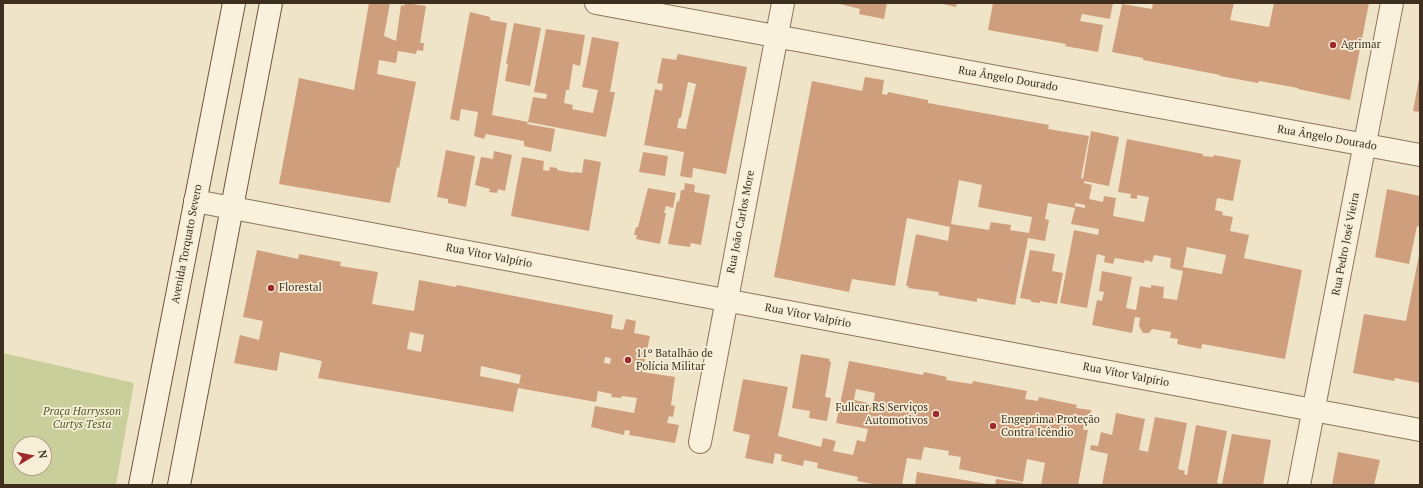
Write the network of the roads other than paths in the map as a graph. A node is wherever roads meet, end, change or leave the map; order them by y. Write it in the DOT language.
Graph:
graph roads {
  1 [pos="234,3"];
  2 [pos="271,3"];
  3 [pos="596,3"];
  4 [pos="783,3"];
  5 [pos="1392,3"];
  6 [pos="776,36"];
  7 [pos="1365,145"];
  8 [pos="1420,155"];
  9 [pos="195,201"];
  10 [pos="232,208"];
  11 [pos="727,300"];
  12 [pos="1314,410"];
  13 [pos="1420,430"];
  14 [pos="700,442"];
  15 [pos="140,485"];
  16 [pos="179,485"];
  17 [pos="1299,485"];
  1 -- 9 [label="street, Avenida Torquato Severo"];
  2 -- 10 [label="street"];
  3 -- 6 [label="street, Rua Ângelo Dourado"];
  4 -- 6 [label="street, Rua João Carlos More"];
  5 -- 7 [label="street, Rua Pedro José Vieira"];
  6 -- 7 [label="street, Rua Ângelo Dourado"];
  6 -- 11 [label="street, Rua João Carlos More"];
  7 -- 8 [label="street, Rua Ângelo Dourado"];
  7 -- 12 [label="street, Rua Pedro José Vieira"];
  9 -- 10 [label="street, Rua Vítor Valpírio"];
  9 -- 15 [label="street, Avenida Torquato Severo"];
  10 -- 11 [label="street, Rua Vítor Valpírio"];
  10 -- 16 [label="street"];
  11 -- 12 [label="street, Rua Vítor Valpírio"];
  11 -- 14 [label="street, Rua João Carlos More"];
  12 -- 13 [label="street, Rua Vítor Valpírio"];
  12 -- 17 [label="street, Rua Pedro José Vieira"];
}
